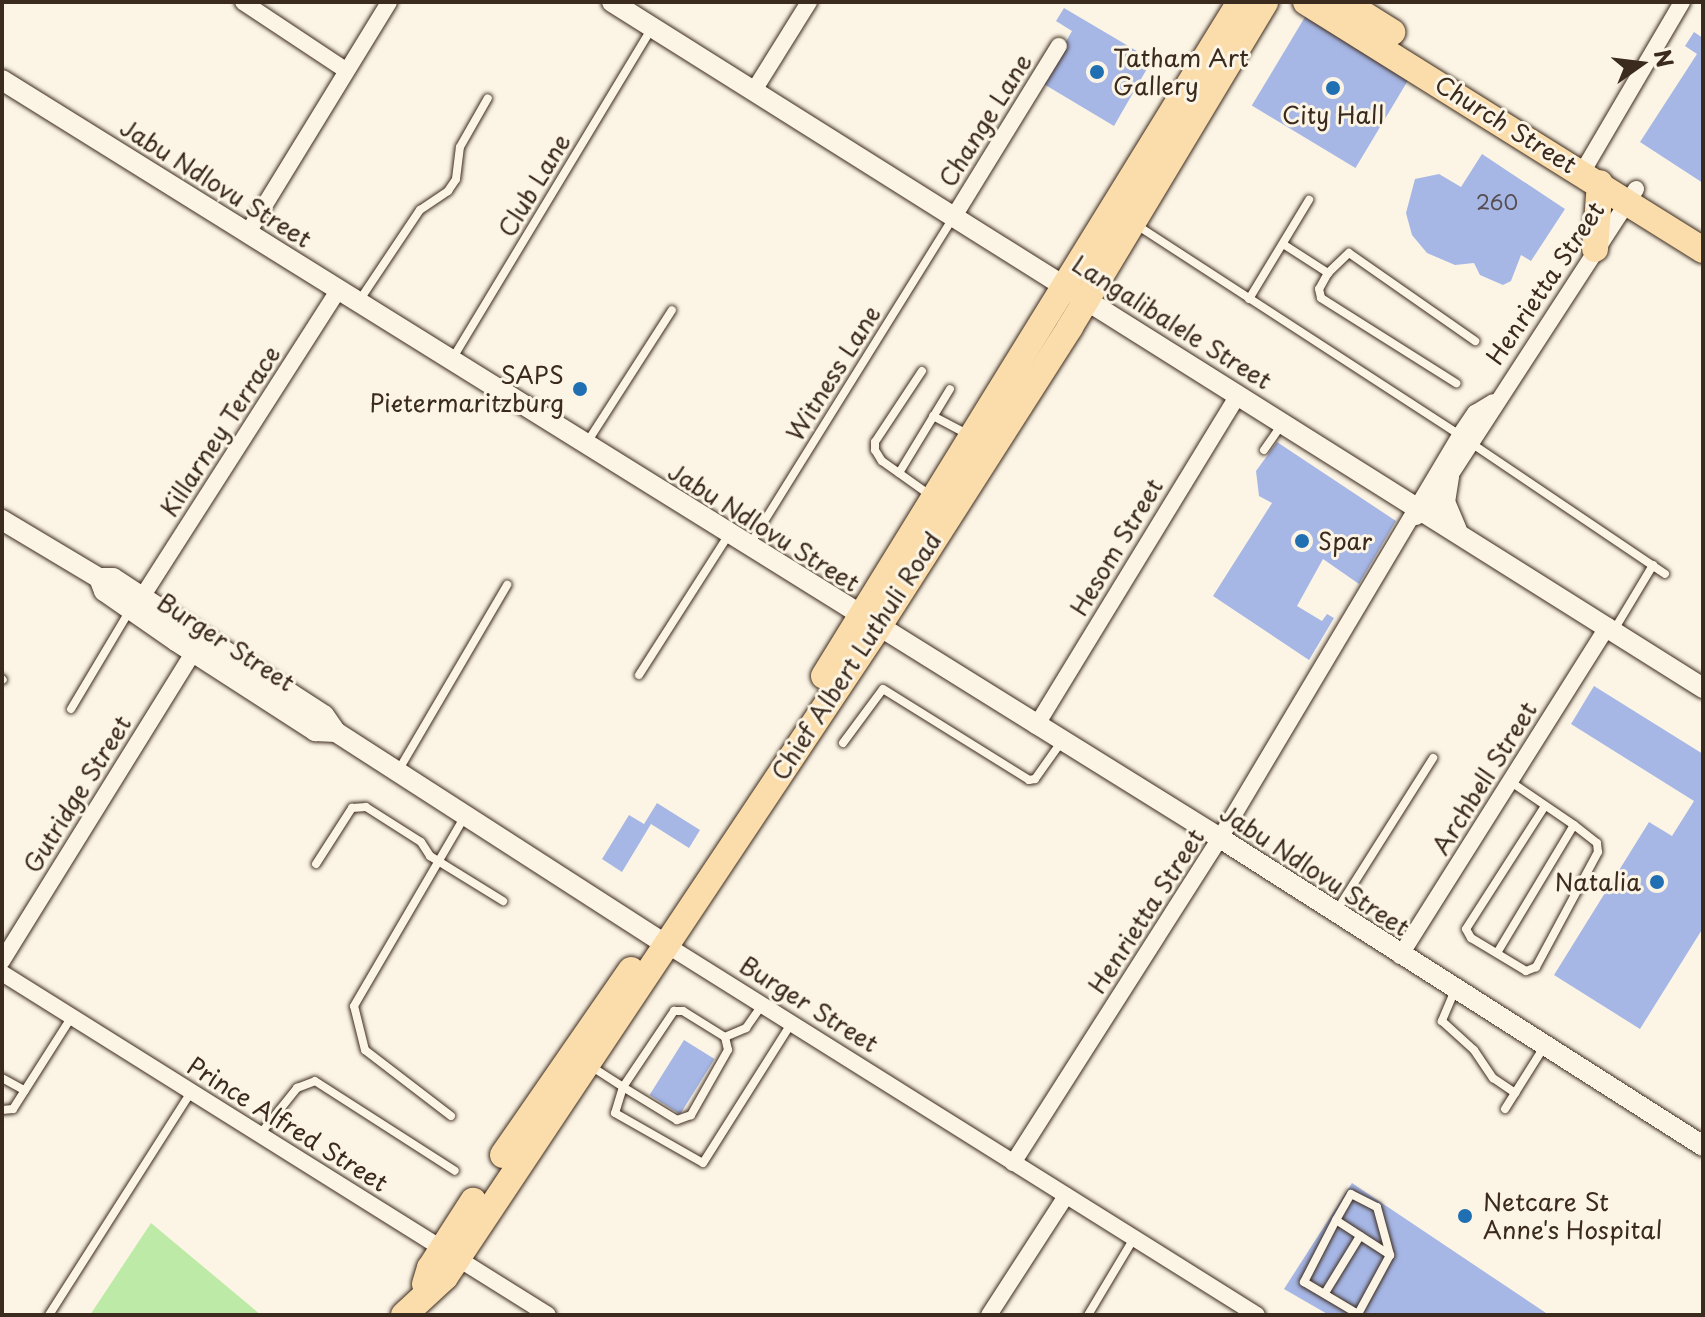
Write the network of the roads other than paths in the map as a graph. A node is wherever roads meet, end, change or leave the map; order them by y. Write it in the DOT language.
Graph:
graph roads {
  1 [pos="243,2"];
  2 [pos="389,2"];
  3 [pos="612,2"];
  4 [pos="809,2"];
  5 [pos="1240,2"];
  6 [pos="1265,2"];
  7 [pos="1306,2"];
  8 [pos="1344,2"];
  9 [pos="1682,2"];
  10 [pos="644,16"];
  11 [pos="1059,46"];
  12 [pos="344,69"];
  13 [pos="2,80"];
  14 [pos="753,92"];
  15 [pos="488,98"];
  16 [pos="1591,171"];
  17 [pos="1632,196"];
  18 [pos="1309,200"];
  19 [pos="953,218"];
  20 [pos="1132,222"];
  21 [pos="1703,232"];
  22 [pos="247,234"];
  23 [pos="1283,244"];
  24 [pos="1595,249"];
  25 [pos="1703,250"];
  26 [pos="1328,273"];
  27 [pos="338,291"];
  28 [pos="1077,292"];
  29 [pos="1249,299"];
  30 [pos="358,302"];
  31 [pos="672,310"];
  32 [pos="1475,341"];
  33 [pos="451,361"];
  34 [pos="922,371"];
  35 [pos="1456,383"];
  36 [pos="950,389"];
  37 [pos="1238,395"];
  38 [pos="933,416"];
  39 [pos="1283,424"];
  40 [pos="973,438"];
  41 [pos="1465,439"];
  42 [pos="585,446"];
  43 [pos="1264,450"];
  44 [pos="899,473"];
  45 [pos="1449,477"];
  46 [pos="935,499"];
  47 [pos="1420,511"];
  48 [pos="2,520"];
  49 [pos="1457,530"];
  50 [pos="728,536"];
  51 [pos="748,548"];
  52 [pos="1653,565"];
  53 [pos="1665,574"];
  54 [pos="507,585"];
  55 [pos="136,603"];
  56 [pos="870,624"];
  57 [pos="1611,628"];
  58 [pos="198,644"];
  59 [pos="639,675"];
  60 [pos="1703,688"];
  61 [pos="71,709"];
  62 [pos="1036,726"];
  63 [pos="1062,741"];
  64 [pos="843,743"];
  65 [pos="1433,758"];
  66 [pos="397,772"];
  67 [pos="1510,782"];
  68 [pos="1545,806"];
  69 [pos="465,816"];
  70 [pos="1574,825"];
  71 [pos="1220,838"];
  72 [pos="438,862"];
  73 [pos="316,864"];
  74 [pos="503,901"];
  75 [pos="1334,915"];
  76 [pos="660,941"];
  77 [pos="1497,953"];
  78 [pos="1400,956"];
  79 [pos="2,961"];
  80 [pos="2,973"];
  81 [pos="1455,990"];
  82 [pos="762,1005"];
  83 [pos="71,1018"];
  84 [pos="791,1024"];
  85 [pos="725,1037"];
  86 [pos="1545,1046"];
  87 [pos="588,1065"];
  88 [pos="2,1078"];
  89 [pos="623,1087"];
  90 [pos="25,1091"];
  91 [pos="192,1091"];
  92 [pos="1515,1093"];
  93 [pos="1505,1109"];
  94 [pos="2,1110"];
  95 [pos="451,1116"];
  96 [pos="261,1133"];
  97 [pos="1703,1146"];
  98 [pos="1013,1163"];
  99 [pos="455,1171"];
  100 [pos="1066,1196"];
  101 [pos="1336,1220"];
  102 [pos="1360,1236"];
  103 [pos="1134,1238"];
  104 [pos="449,1255"];
  105 [pos="1390,1255"];
  106 [pos="1325,1293"];
  107 [pos="1357,1314"];
  108 [pos="49,1315"];
  109 [pos="404,1315"];
  110 [pos="548,1315"];
  111 [pos="989,1315"];
  112 [pos="1088,1315"];
  113 [pos="1257,1315"];
  1 -- 12 [label="street"];
  2 -- 12 [label="street"];
  3 -- 10 [label="street, Langalibalele Street"];
  4 -- 14 [label="street"];
  5 -- 28 [label="main road, Chief Albert Luthuli Road"];
  6 -- 20 [label="main road, Chief Albert Luthuli Road"];
  7 -- 16 [label="main road, Church Street"];
  8 -- 16 [label="main road, Church Street"];
  9 -- 16 [label="street"];
  10 -- 14 [label="street, Langalibalele Street"];
  10 -- 33 [label="lane, Club Lane"];
  11 -- 19 [label="street, Change Lane"];
  12 -- 22 [label="street"];
  13 -- 22 [label="street, Jabu Ndlovu Street"];
  14 -- 19 [label="street, Langalibalele Street"];
  15 -- 30 [label="lane"];
  16 -- 17 [label="main road, Church Street"];
  16 -- 24 [label="main road"];
  17 -- 21 [label="main road, Church Street"];
  17 -- 24 [label="street, Henrietta Street"];
  17 -- 25 [label="main road, Church Street"];
  18 -- 23 [label="lane"];
  19 -- 28 [label="street, Langalibalele Street"];
  19 -- 51 [label="lane, Witness Lane"];
  20 -- 28 [label="main road, Chief Albert Luthuli Road"];
  20 -- 29 [label="lane"];
  22 -- 27 [label="street, Jabu Ndlovu Street"];
  23 -- 26 [label="lane"];
  23 -- 29 [label="lane"];
  24 -- 41 [label="street, Henrietta Street"];
  26 -- 32 [label="lane"];
  26 -- 35 [label="lane"];
  27 -- 30 [label="street, Jabu Ndlovu Street"];
  27 -- 55 [label="street, Killarney Terrace"];
  28 -- 37 [label="street, Langalibalele Street"];
  28 -- 40 [label="main road, Chief Albert Luthuli Road"];
  28 -- 56 [label="main road, Chief Albert Luthuli Road"];
  29 -- 41 [label="lane"];
  30 -- 33 [label="street, Jabu Ndlovu Street"];
  31 -- 42 [label="lane"];
  33 -- 42 [label="street, Jabu Ndlovu Street"];
  34 -- 44 [label="lane"];
  36 -- 38 [label="lane"];
  37 -- 39 [label="street, Langalibalele Street"];
  37 -- 62 [label="street, Hesom Street"];
  38 -- 40 [label="lane"];
  38 -- 44 [label="lane"];
  39 -- 43 [label="lane"];
  39 -- 47 [label="street, Langalibalele Street"];
  40 -- 46 [label="main road, Chief Albert Luthuli Road"];
  41 -- 45 [label="street, Henrietta Street"];
  41 -- 47 [label="street, Henrietta Street"];
  41 -- 52 [label="lane"];
  42 -- 50 [label="street, Jabu Ndlovu Street"];
  44 -- 46 [label="lane"];
  45 -- 47 [label="street, Henrietta Street"];
  45 -- 49 [label="street"];
  46 -- 56 [label="main road, Chief Albert Luthuli Road"];
  47 -- 49 [label="street, Langalibalele Street"];
  47 -- 71 [label="street, Henrietta Street"];
  48 -- 55 [label="street"];
  49 -- 57 [label="street, Langalibalele Street"];
  50 -- 51 [label="street, Jabu Ndlovu Street"];
  50 -- 59 [label="lane"];
  51 -- 56 [label="street, Jabu Ndlovu Street"];
  52 -- 53 [label="lane"];
  52 -- 57 [label="lane"];
  54 -- 66 [label="lane"];
  55 -- 58 [label="street, Burger Street"];
  55 -- 61 [label="lane"];
  56 -- 62 [label="street, Jabu Ndlovu Street"];
  56 -- 76 [label="main road, Chief Albert Luthuli Road"];
  57 -- 60 [label="street, Langalibalele Street"];
  57 -- 67 [label="street, Archbell Street"];
  58 -- 66 [label="street, Burger Street"];
  58 -- 79 [label="street, Gutridge Street"];
  62 -- 63 [label="street, Jabu Ndlovu Street"];
  63 -- 64 [label="lane"];
  63 -- 71 [label="street, Jabu Ndlovu Street"];
  65 -- 75 [label="lane"];
  66 -- 69 [label="street, Burger Street"];
  67 -- 68 [label="lane"];
  67 -- 78 [label="street, Archbell Street"];
  68 -- 70 [label="lane"];
  68 -- 77 [label="lane"];
  69 -- 72 [label="lane"];
  69 -- 76 [label="street, Burger Street"];
  70 -- 77 [label="lane"];
  70 -- 77 [label="lane"];
  71 -- 75 [label="street, Jabu Ndlovu Street"];
  71 -- 98 [label="street, Henrietta Street"];
  72 -- 73 [label="lane"];
  72 -- 74 [label="lane"];
  72 -- 95 [label="lane"];
  75 -- 78 [label="street, Jabu Ndlovu Street"];
  76 -- 82 [label="street, Burger Street"];
  76 -- 87 [label="main road, Chief Albert Luthuli Road"];
  76 -- 104 [label="main road, Chief Albert Luthuli Road"];
  78 -- 81 [label="street, Jabu Ndlovu Street"];
  80 -- 83 [label="street, Prince Alfred Street"];
  81 -- 86 [label="street, Jabu Ndlovu Street"];
  81 -- 92 [label="lane"];
  82 -- 84 [label="street, Burger Street"];
  82 -- 85 [label="lane"];
  83 -- 90 [label="lane"];
  83 -- 91 [label="street, Prince Alfred Street"];
  84 -- 89 [label="lane"];
  84 -- 98 [label="street, Burger Street"];
  85 -- 89 [label="lane"];
  85 -- 89 [label="lane"];
  86 -- 92 [label="lane"];
  86 -- 97 [label="street, Jabu Ndlovu Street"];
  87 -- 89 [label="lane"];
  87 -- 104 [label="main road, Chief Albert Luthuli Road"];
  88 -- 90 [label="lane"];
  90 -- 94 [label="lane"];
  91 -- 96 [label="street, Prince Alfred Street"];
  91 -- 108 [label="lane"];
  92 -- 93 [label="lane"];
  96 -- 99 [label="lane"];
  96 -- 104 [label="street, Prince Alfred Street"];
  98 -- 100 [label="street, Burger Street"];
  100 -- 103 [label="street, Burger Street"];
  100 -- 111 [label="street"];
  101 -- 102 [label="lane"];
  101 -- 105 [label="lane"];
  101 -- 106 [label="lane"];
  102 -- 105 [label="lane"];
  102 -- 106 [label="lane"];
  103 -- 112 [label="lane"];
  103 -- 113 [label="street, Burger Street"];
  104 -- 109 [label="main road, Chief Albert Luthuli Road"];
  104 -- 110 [label="street, Prince Alfred Street"];
  105 -- 107 [label="lane"];
  106 -- 107 [label="lane"];
}
